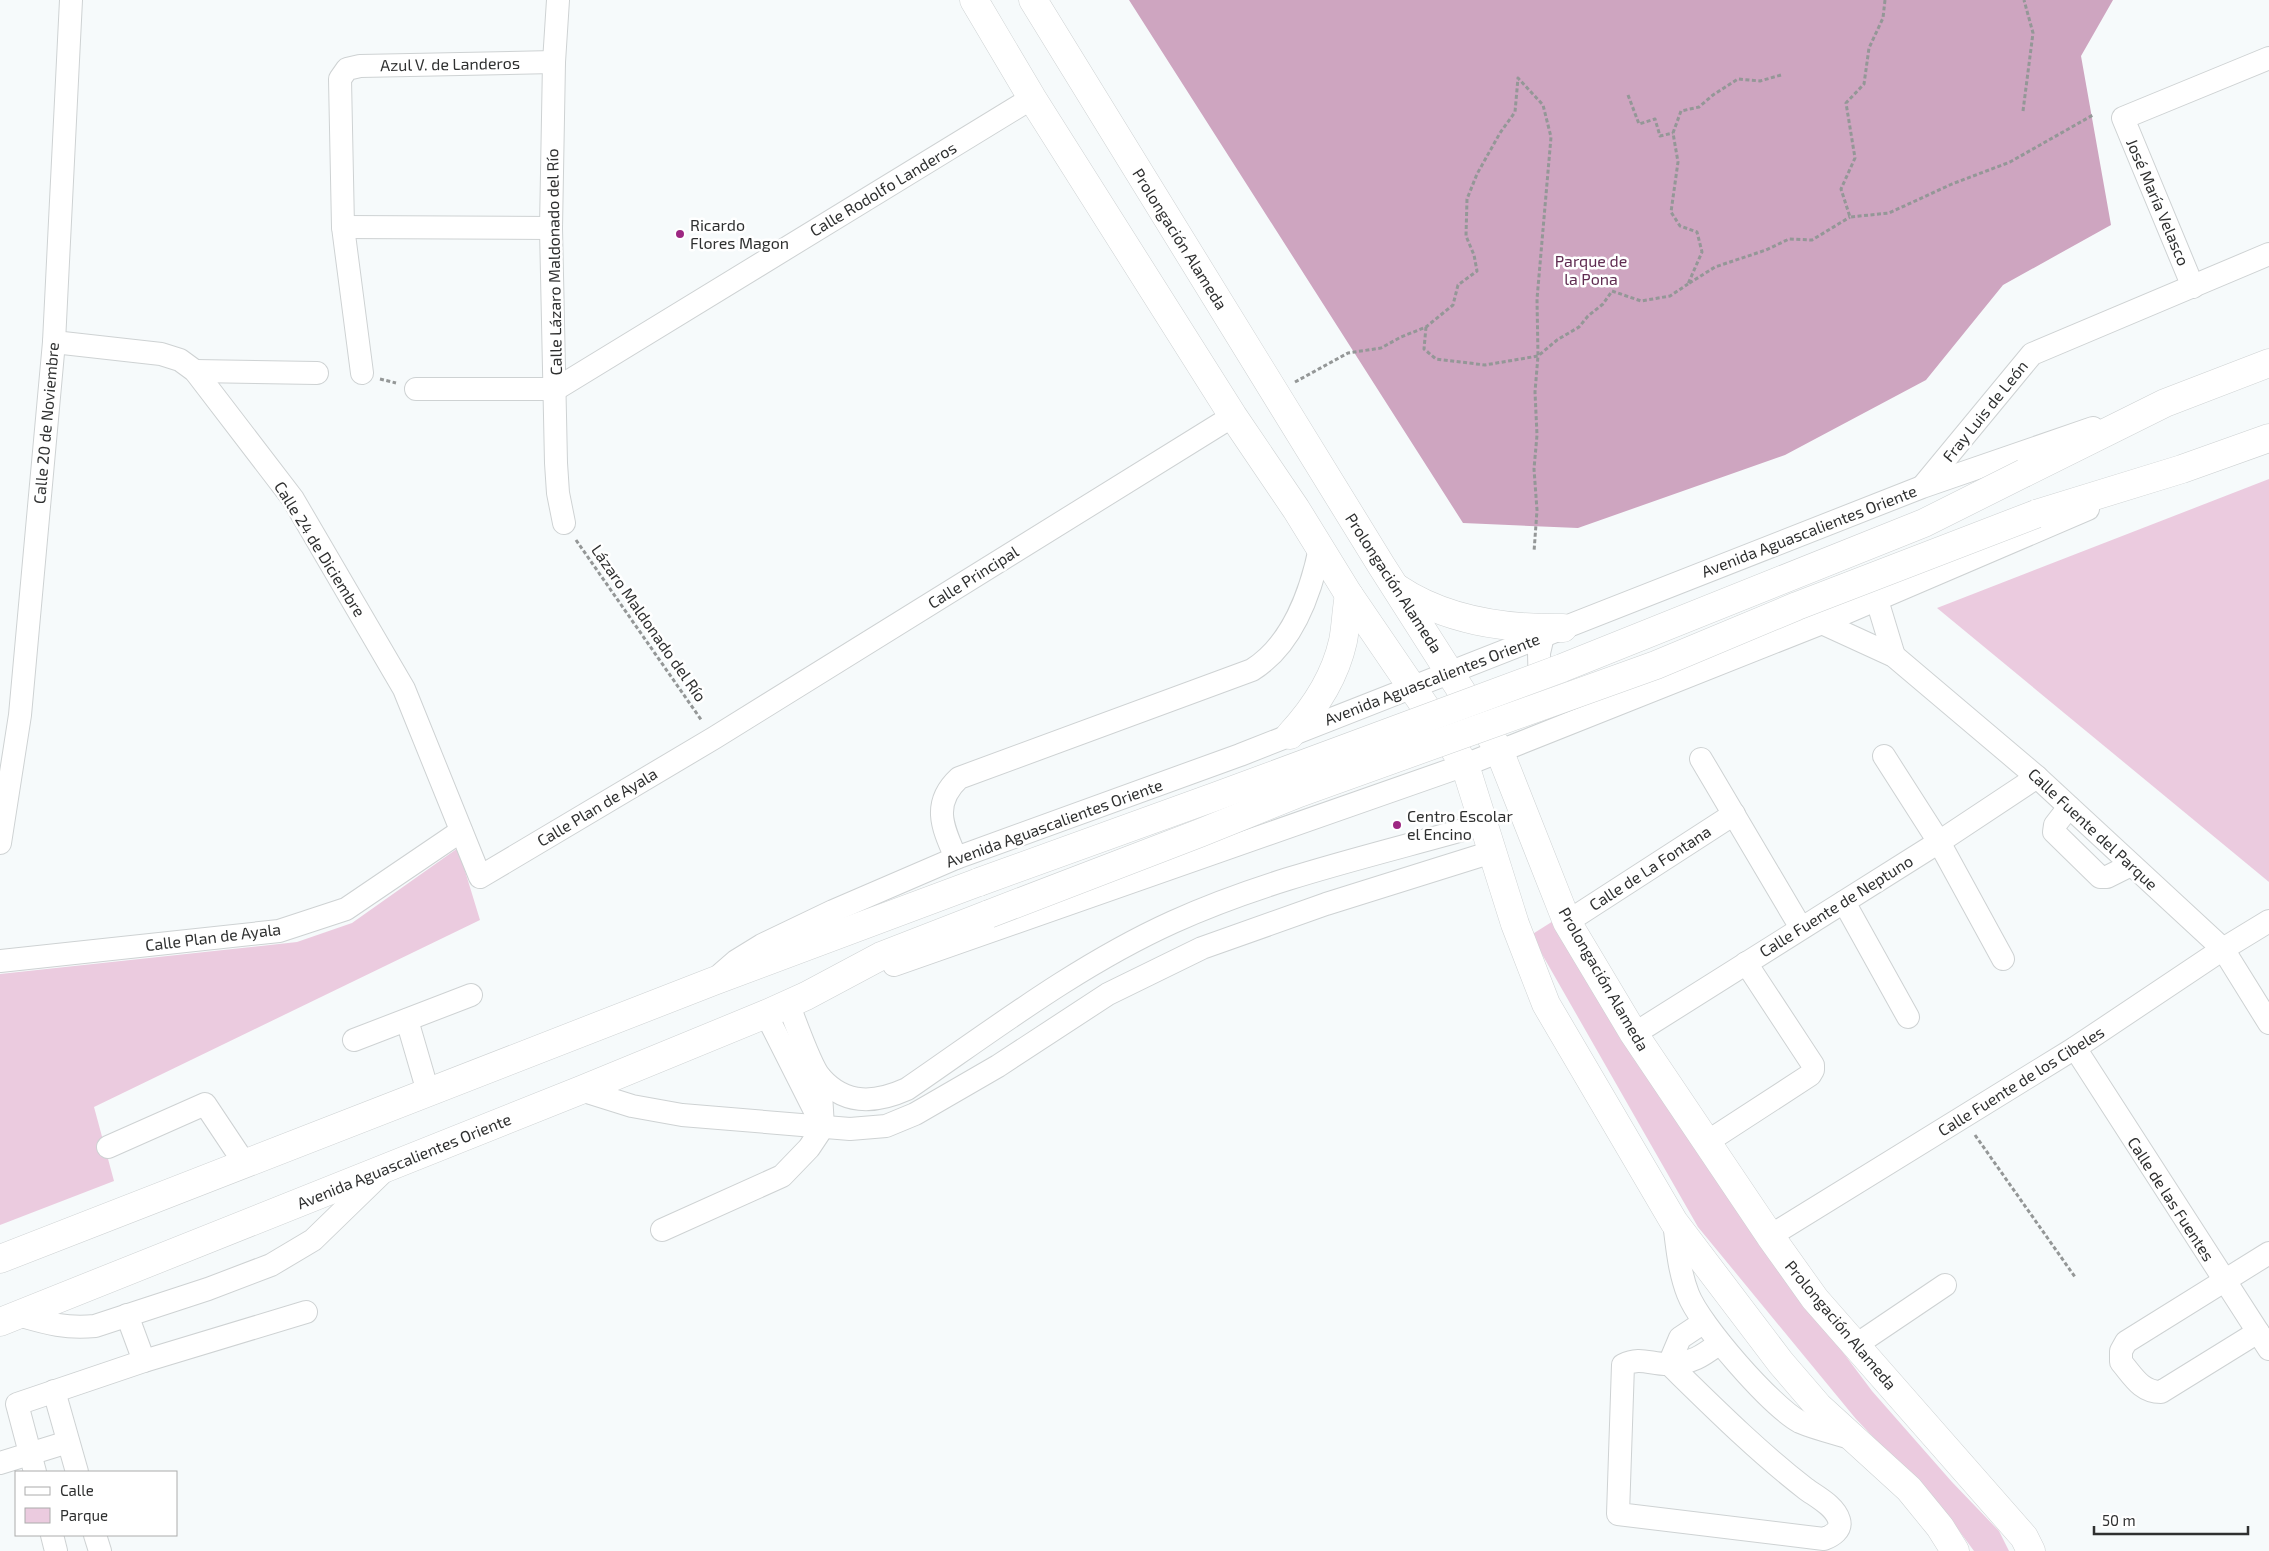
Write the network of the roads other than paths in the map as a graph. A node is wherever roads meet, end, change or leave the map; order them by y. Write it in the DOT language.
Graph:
graph roads {
  1 [pos="70,0"];
  2 [pos="558,0"];
  3 [pos="974,0"];
  4 [pos="1033,0"];
  5 [pos="2269,58"];
  6 [pos="554,62"];
  7 [pos="1032,98"];
  8 [pos="343,227"];
  9 [pos="551,228"];
  10 [pos="2269,254"];
  11 [pos="2193,287"];
  12 [pos="54,342"];
  13 [pos="2269,363"];
  14 [pos="195,371"];
  15 [pos="317,373"];
  16 [pos="362,373"];
  17 [pos="416,389"];
  18 [pos="556,389"];
  19 [pos="2165,403"];
  20 [pos="1233,416"];
  21 [pos="2269,438"];
  22 [pos="2182,468"];
  23 [pos="1922,487"];
  24 [pos="564,523"];
  25 [pos="1320,548"];
  26 [pos="1396,588"];
  27 [pos="1349,594"];
  28 [pos="1877,600"];
  29 [pos="1822,623"];
  30 [pos="1553,632"];
  31 [pos="1894,656"];
  32 [pos="1450,671"];
  33 [pos="1406,689"];
  34 [pos="1578,720"];
  35 [pos="1290,735"];
  36 [pos="714,738"];
  37 [pos="1499,750"];
  38 [pos="1884,756"];
  39 [pos="1701,759"];
  40 [pos="1465,764"];
  41 [pos="2037,777"];
  42 [pos="1421,778"];
  43 [pos="2069,807"];
  44 [pos="1734,814"];
  45 [pos="1484,824"];
  46 [pos="461,831"];
  47 [pos="1938,842"];
  48 [pos="0,843"];
  49 [pos="1492,852"];
  50 [pos="956,858"];
  51 [pos="2131,865"];
  52 [pos="1317,871"];
  53 [pos="480,877"];
  54 [pos="1844,902"];
  55 [pos="1326,904"];
  56 [pos="2269,921"];
  57 [pos="1567,922"];
  58 [pos="1801,928"];
  59 [pos="2222,949"];
  60 [pos="2003,959"];
  61 [pos="0,961"];
  62 [pos="1746,963"];
  63 [pos="714,981"];
  64 [pos="471,995"];
  65 [pos="787,1004"];
  66 [pos="1908,1017"];
  67 [pos="408,1020"];
  68 [pos="2269,1023"];
  69 [pos="989,1033"];
  70 [pos="1634,1034"];
  71 [pos="354,1040"];
  72 [pos="2075,1048"];
  73 [pos="998,1066"];
  74 [pos="820,1077"];
  75 [pos="582,1090"];
  76 [pos="428,1092"];
  77 [pos="873,1100"];
  78 [pos="823,1127"];
  79 [pos="871,1129"];
  80 [pos="1707,1142"];
  81 [pos="108,1147"];
  82 [pos="245,1164"];
  83 [pos="387,1168"];
  84 [pos="1674,1222"];
  85 [pos="662,1230"];
  86 [pos="1770,1236"];
  87 [pos="2269,1253"];
  88 [pos="0,1259"];
  89 [pos="2224,1282"];
  90 [pos="1945,1285"];
  91 [pos="306,1312"];
  92 [pos="127,1315"];
  93 [pos="9,1318"];
  94 [pos="1704,1322"];
  95 [pos="2264,1340"];
  96 [pos="1720,1343"];
  97 [pos="1856,1346"];
  98 [pos="144,1361"];
  99 [pos="1669,1364"];
  100 [pos="54,1391"];
  101 [pos="1851,1438"];
  102 [pos="68,1442"];
  103 [pos="0,1463"];
  104 [pos="32,1463"];
  105 [pos="77,1471"];
  106 [pos="52,1536"];
  107 [pos="95,1536"];
  108 [pos="56,1551"];
  109 [pos="100,1551"];
  110 [pos="1955,1551"];
  111 [pos="2031,1551"];
  1 -- 12 [label="street, Calle 20 de Noviembre"];
  2 -- 6 [label="street, Calle Lázaro Maldonado del Río"];
  3 -- 7 [label="main road"];
  4 -- 26 [label="main road, Prolongación Alameda"];
  5 -- 11 [label="street, José María Velasco"];
  6 -- 8 [label="street, Azul V. de Landeros"];
  6 -- 9 [label="street, Calle Lázaro Maldonado del Río"];
  7 -- 18 [label="street, Calle Rodolfo Landeros"];
  7 -- 20 [label="main road"];
  8 -- 9 [label="street"];
  8 -- 16 [label="street"];
  9 -- 18 [label="street, Calle Lázaro Maldonado del Río"];
  10 -- 11 [label="street"];
  11 -- 23 [label="street, Fray Luis de León"];
  12 -- 14 [label="street, Calle 24 de Diciembre"];
  12 -- 48 [label="street, Calle 20 de Noviembre"];
  13 -- 19 [label="main road, Avenida Aguascalientes Oriente"];
  14 -- 15 [label="street"];
  14 -- 46 [label="street, Calle 24 de Diciembre"];
  17 -- 18 [label="street"];
  18 -- 24 [label="street, Calle Lázaro Maldonado del Río"];
  19 -- 23 [label="street, Avenida Aguascalientes Oriente"];
  19 -- 63 [label="main road, Avenida Aguascalientes Oriente, bridge"];
  20 -- 25 [label="main road"];
  20 -- 36 [label="street, Calle Principal"];
  21 -- 22 [label="main road, Avenida Aguascalientes Oriente"];
  22 -- 28 [label="street, Avenida Aguascalientes Oriente"];
  22 -- 65 [label="main road, Avenida Aguascalientes Oriente, bridge"];
  23 -- 30 [label="street, Avenida Aguascalientes Oriente"];
  25 -- 27 [label="main road"];
  25 -- 50 [label="street"];
  26 -- 30 [label="main road"];
  26 -- 32 [label="main road, Prolongación Alameda"];
  27 -- 33 [label="main road"];
  27 -- 35 [label="main road"];
  28 -- 29 [label="street, Avenida Aguascalientes Oriente"];
  28 -- 31 [label="street"];
  29 -- 31 [label="street, Calle Fuente del Parque"];
  29 -- 34 [label="street, Avenida Aguascalientes Oriente"];
  30 -- 32 [label="street, Avenida Aguascalientes Oriente"];
  30 -- 34 [label="street"];
  31 -- 41 [label="street, Calle Fuente del Parque"];
  32 -- 33 [label="street, Avenida Aguascalientes Oriente"];
  32 -- 37 [label="main road, Prolongación Alameda"];
  33 -- 35 [label="street, Avenida Aguascalientes Oriente"];
  33 -- 40 [label="main road"];
  33 -- 42 [label="street"];
  34 -- 37 [label="street, Avenida Aguascalientes Oriente"];
  35 -- 50 [label="street, Avenida Aguascalientes Oriente"];
  36 -- 53 [label="street, Calle Plan de Ayala"];
  37 -- 40 [label="street, Avenida Aguascalientes Oriente"];
  37 -- 57 [label="main road, Prolongación Alameda"];
  38 -- 47 [label="street"];
  39 -- 44 [label="street"];
  40 -- 42 [label="street, Avenida Aguascalientes Oriente"];
  40 -- 45 [label="main road"];
  41 -- 43 [label="street, Calle Fuente del Parque"];
  41 -- 47 [label="street, Calle Fuente de Neptuno"];
  42 -- 65 [label="street, Avenida Aguascalientes Oriente"];
  43 -- 51 [label="street, Calle Fuente del Parque"];
  43 -- 51 [label="street"];
  44 -- 57 [label="street, Calle de La Fontana"];
  44 -- 58 [label="street"];
  45 -- 49 [label="main road"];
  45 -- 52 [label="street"];
  46 -- 53 [label="street, Calle 24 de Diciembre"];
  46 -- 61 [label="street, Calle Plan de Ayala"];
  47 -- 54 [label="street, Calle Fuente de Neptuno"];
  47 -- 60 [label="street"];
  49 -- 55 [label="street"];
  49 -- 84 [label="main road"];
  50 -- 63 [label="street, Avenida Aguascalientes Oriente"];
  51 -- 59 [label="street, Calle Fuente del Parque"];
  52 -- 55 [label="street"];
  52 -- 69 [label="street"];
  54 -- 58 [label="street, Calle Fuente de Neptuno"];
  54 -- 66 [label="street"];
  55 -- 73 [label="street"];
  56 -- 59 [label="street, Calle Fuente de los Cibeles"];
  57 -- 70 [label="main road, Prolongación Alameda"];
  58 -- 62 [label="street, Calle Fuente de Neptuno"];
  59 -- 68 [label="street, Calle Fuente del Parque"];
  59 -- 72 [label="street, Calle Fuente de los Cibeles"];
  62 -- 70 [label="street, Calle Fuente de Neptuno"];
  62 -- 80 [label="street"];
  63 -- 76 [label="main road, Avenida Aguascalientes Oriente"];
  64 -- 67 [label="street"];
  65 -- 74 [label="street"];
  65 -- 75 [label="main road, Avenida Aguascalientes Oriente"];
  65 -- 78 [label="street"];
  67 -- 71 [label="street"];
  67 -- 76 [label="street"];
  69 -- 73 [label="street"];
  69 -- 77 [label="street"];
  70 -- 80 [label="main road, Prolongación Alameda"];
  72 -- 86 [label="street, Calle Fuente de los Cibeles"];
  72 -- 89 [label="street, Calle de las Fuentes"];
  73 -- 79 [label="street"];
  74 -- 77 [label="street"];
  74 -- 78 [label="street"];
  75 -- 78 [label="street"];
  75 -- 83 [label="main road, Avenida Aguascalientes Oriente"];
  76 -- 82 [label="main road, Avenida Aguascalientes Oriente"];
  77 -- 79 [label="street"];
  78 -- 79 [label="street"];
  78 -- 85 [label="street"];
  80 -- 86 [label="main road, Prolongación Alameda"];
  81 -- 82 [label="street"];
  82 -- 88 [label="main road, Avenida Aguascalientes Oriente"];
  83 -- 92 [label="street"];
  83 -- 93 [label="main road, Avenida Aguascalientes Oriente"];
  84 -- 94 [label="street"];
  84 -- 101 [label="main road"];
  86 -- 97 [label="main road, Prolongación Alameda"];
  87 -- 89 [label="street"];
  89 -- 95 [label="street, Calle de las Fuentes"];
  89 -- 95 [label="street"];
  90 -- 97 [label="street"];
  91 -- 98 [label="street"];
  92 -- 93 [label="street"];
  92 -- 98 [label="street"];
  94 -- 96 [label="street"];
  94 -- 99 [label="street"];
  96 -- 99 [label="street"];
  96 -- 101 [label="street"];
  97 -- 111 [label="main road, Prolongación Alameda"];
  98 -- 100 [label="street"];
  99 -- 99 [label="street"];
  100 -- 102 [label="street"];
  100 -- 104 [label="street"];
  101 -- 110 [label="main road"];
  102 -- 104 [label="street"];
  102 -- 105 [label="street"];
  103 -- 104 [label="street"];
  106 -- 108 [label="street"];
  107 -- 109 [label="street"];
}
